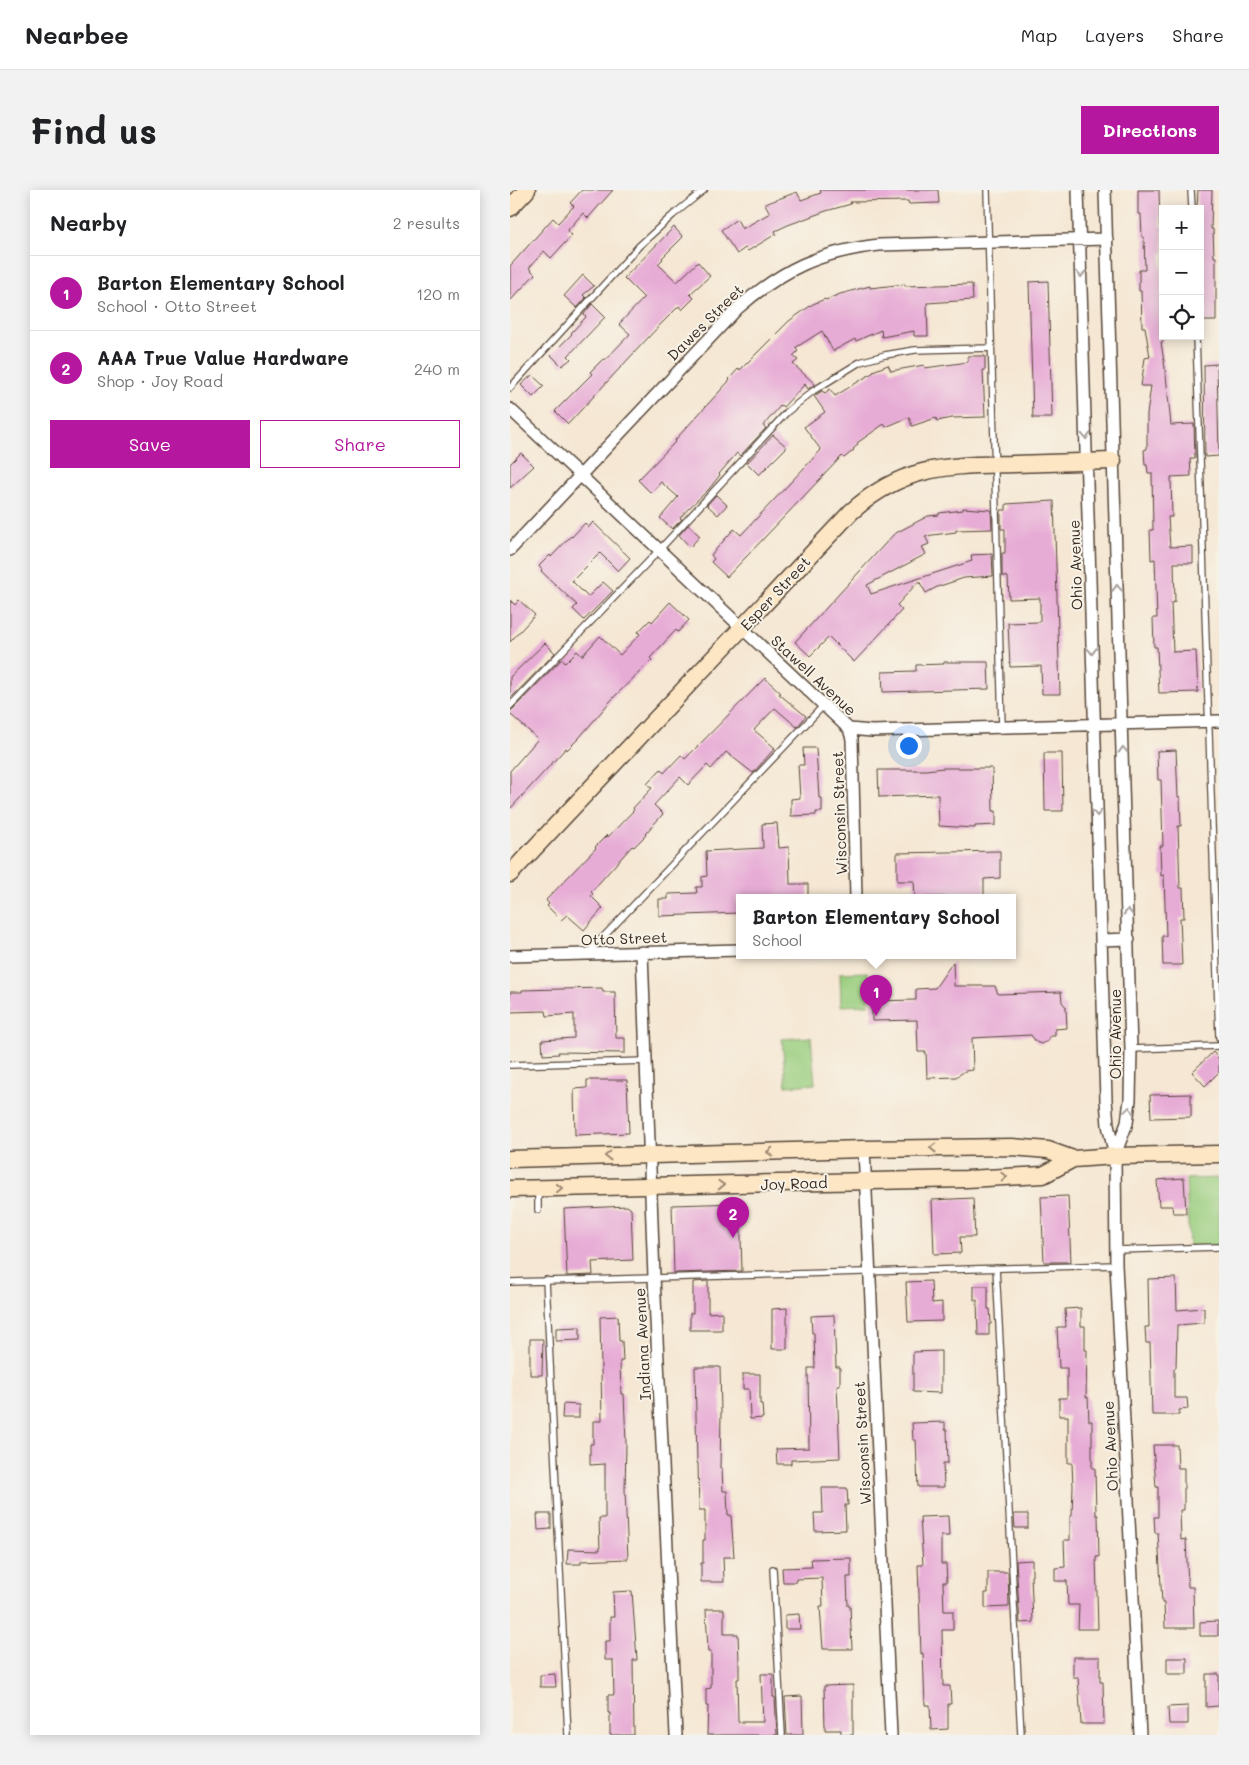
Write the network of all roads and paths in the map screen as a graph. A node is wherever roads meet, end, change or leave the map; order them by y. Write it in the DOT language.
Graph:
graph roads {
  1 [pos="527,190"];
  2 [pos="704,190"];
  3 [pos="987,190"];
  4 [pos="1078,190"];
  5 [pos="1105,190"];
  6 [pos="1191,190"];
  7 [pos="1192,205"];
  8 [pos="510,208"];
  9 [pos="1107,238"];
  10 [pos="1080,239"];
  11 [pos="988,242"];
  12 [pos="1196,340"];
  13 [pos="991,348"];
  14 [pos="510,388"];
  15 [pos="510,410"];
  16 [pos="1114,461"];
  17 [pos="1086,462"];
  18 [pos="995,465"];
  19 [pos="580,475"];
  20 [pos="510,550"];
  21 [pos="659,550"];
  22 [pos="742,628"];
  23 [pos="824,705"];
  24 [pos="510,706"];
  25 [pos="1214,721"];
  26 [pos="1122,724"];
  27 [pos="1094,725"];
  28 [pos="1002,727"];
  29 [pos="849,729"];
  30 [pos="510,874"];
  31 [pos="856,894"];
  32 [pos="1129,939"];
  33 [pos="1101,940"];
  34 [pos="736,950"];
  35 [pos="642,952"];
  36 [pos="586,954"];
  37 [pos="510,956"];
  38 [pos="1219,1037"];
  39 [pos="1219,1046"];
  40 [pos="1131,1049"];
  41 [pos="646,1062"];
  42 [pos="510,1065"];
  43 [pos="864,1149"];
  44 [pos="1219,1154"];
  45 [pos="649,1155"];
  46 [pos="1114,1156"];
  47 [pos="510,1159"];
  48 [pos="1073,1159"];
  49 [pos="865,1181"];
  50 [pos="650,1187"];
  51 [pos="510,1189"];
  52 [pos="538,1189"];
  53 [pos="538,1210"];
  54 [pos="1219,1247"];
  55 [pos="1116,1250"];
  56 [pos="1116,1265"];
  57 [pos="996,1268"];
  58 [pos="869,1272"];
  59 [pos="654,1278"];
  60 [pos="546,1280"];
  61 [pos="510,1282"];
  62 [pos="773,1569"];
  63 [pos="568,1735"];
  64 [pos="676,1735"];
  65 [pos="782,1735"];
  66 [pos="891,1735"];
  67 [pos="1021,1735"];
  68 [pos="1140,1735"];
  1 -- 8 [label="street"];
  2 -- 14 [label="lane"];
  3 -- 11 [label="lane"];
  4 -- 10 [label="street, Ohio Avenue"];
  5 -- 9 [label="street, Ohio Avenue"];
  6 -- 7 [label="lane"];
  9 -- 10 [label="street, Dawes Street"];
  9 -- 16 [label="street, Ohio Avenue"];
  10 -- 11 [label="street, Dawes Street"];
  10 -- 17 [label="street, Ohio Avenue, one-way"];
  11 -- 13 [label="lane"];
  11 -- 19 [label="street, Dawes Street"];
  12 -- 25 [label="lane"];
  13 -- 18 [label="lane"];
  13 -- 21 [label="lane"];
  15 -- 19 [label="street, Stawell Avenue"];
  16 -- 17 [label="street, Esper Street"];
  26 -- 16 [label="street, Ohio Avenue, one-way"];
  17 -- 18 [label="street, Esper Street"];
  17 -- 27 [label="street, Ohio Avenue, one-way"];
  18 -- 22 [label="street, Esper Street"];
  18 -- 28 [label="lane"];
  19 -- 20 [label="street, Dawes Street"];
  19 -- 21 [label="street, Stawell Avenue"];
  21 -- 22 [label="street, Stawell Avenue"];
  21 -- 24 [label="lane"];
  22 -- 23 [label="street, Stawell Avenue"];
  22 -- 30 [label="street, Esper Street"];
  23 -- 29 [label="street, Stawell Avenue"];
  23 -- 36 [label="lane"];
  25 -- 26 [label="street, Stawell Avenue"];
  25 -- 38 [label="lane"];
  26 -- 27 [label="street, Stawell Avenue"];
  32 -- 26 [label="street, Ohio Avenue, one-way"];
  27 -- 28 [label="street, Stawell Avenue"];
  27 -- 33 [label="street, Ohio Avenue, one-way"];
  28 -- 29 [label="street, Stawell Avenue"];
  29 -- 31 [label="street, Wisconsin Street"];
  32 -- 33 [label="street"];
  32 -- 40 [label="street, Ohio Avenue"];
  33 -- 46 [label="street, Ohio Avenue"];
  34 -- 35 [label="street, Otto Street"];
  35 -- 36 [label="street, Otto Street"];
  35 -- 41 [label="street, Indiana Avenue"];
  36 -- 37 [label="street, Otto Street"];
  39 -- 40 [label="lane"];
  46 -- 40 [label="street, Ohio Avenue, one-way"];
  41 -- 42 [label="lane"];
  41 -- 45 [label="street, Indiana Avenue"];
  43 -- 45 [label="street, Joy Road, one-way"];
  48 -- 43 [label="street, Joy Road, one-way"];
  43 -- 49 [label="street, Wisconsin Street"];
  44 -- 46 [label="street, Joy Road"];
  45 -- 47 [label="street, Joy Road, one-way"];
  45 -- 50 [label="street, Indiana Avenue"];
  46 -- 48 [label="street, Joy Road"];
  46 -- 55 [label="street, Ohio Avenue"];
  49 -- 48 [label="street, Joy Road, one-way"];
  50 -- 49 [label="street, Joy Road, one-way"];
  49 -- 58 [label="street, Wisconsin Street"];
  52 -- 50 [label="street, Joy Road, one-way"];
  50 -- 59 [label="street, Indiana Avenue"];
  51 -- 52 [label="street, Joy Road"];
  52 -- 53 [label="lane"];
  54 -- 55 [label="lane"];
  55 -- 56 [label="street, Ohio Avenue"];
  56 -- 57 [label="lane"];
  56 -- 68 [label="street, Ohio Avenue"];
  57 -- 58 [label="lane"];
  57 -- 67 [label="lane"];
  58 -- 59 [label="lane"];
  58 -- 66 [label="street, Wisconsin Street"];
  59 -- 60 [label="lane"];
  59 -- 64 [label="street, Indiana Avenue"];
  60 -- 61 [label="lane"];
  60 -- 63 [label="lane"];
  62 -- 65 [label="lane"];
}
